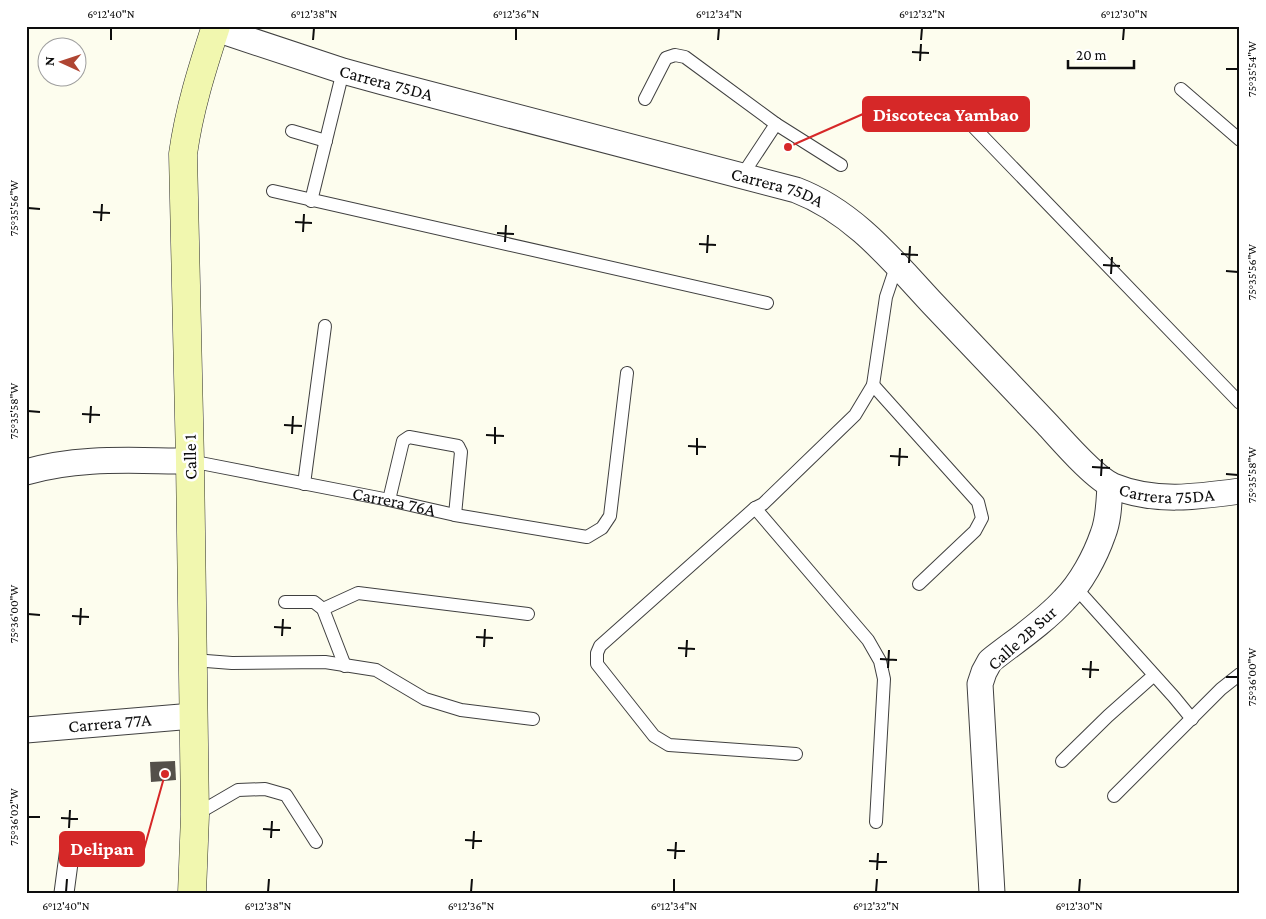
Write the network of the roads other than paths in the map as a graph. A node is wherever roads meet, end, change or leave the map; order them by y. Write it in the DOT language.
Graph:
graph roads {
  1 [pos="216,26"];
  2 [pos="343,71"];
  3 [pos="1181,89"];
  4 [pos="645,99"];
  5 [pos="963,116"];
  6 [pos="776,124"];
  7 [pos="292,131"];
  8 [pos="1240,140"];
  9 [pos="326,141"];
  10 [pos="841,165"];
  11 [pos="741,176"];
  12 [pos="273,191"];
  13 [pos="312,201"];
  14 [pos="897,264"];
  15 [pos="767,304"];
  16 [pos="325,326"];
  17 [pos="627,373"];
  18 [pos="872,384"];
  19 [pos="1240,403"];
  20 [pos="190,461"];
  21 [pos="26,472"];
  22 [pos="304,484"];
  23 [pos="1110,485"];
  24 [pos="1240,491"];
  25 [pos="390,500"];
  26 [pos="755,508"];
  27 [pos="455,515"];
  28 [pos="919,584"];
  29 [pos="1074,588"];
  30 [pos="285,602"];
  31 [pos="323,609"];
  32 [pos="528,614"];
  33 [pos="192,660"];
  34 [pos="345,666"];
  35 [pos="1240,674"];
  36 [pos="1153,676"];
  37 [pos="193,716"];
  38 [pos="533,719"];
  39 [pos="1192,719"];
  40 [pos="26,730"];
  41 [pos="796,754"];
  42 [pos="1062,761"];
  43 [pos="1114,796"];
  44 [pos="195,815"];
  45 [pos="876,822"];
  46 [pos="316,842"];
  47 [pos="70,848"];
  48 [pos="64,893"];
  49 [pos="192,893"];
  50 [pos="992,893"];
  1 -- 2 [label="street, Carrera 75DA"];
  1 -- 20 [label="main road, Calle 1"];
  2 -- 9 [label="lane"];
  2 -- 11 [label="street, Carrera 75DA"];
  3 -- 8 [label="lane"];
  4 -- 6 [label="lane"];
  5 -- 19 [label="lane"];
  6 -- 10 [label="lane"];
  6 -- 11 [label="lane"];
  7 -- 9 [label="lane"];
  9 -- 13 [label="lane"];
  11 -- 14 [label="street, Carrera 75DA"];
  12 -- 13 [label="lane"];
  13 -- 15 [label="lane"];
  14 -- 18 [label="lane"];
  14 -- 23 [label="street, Carrera 75DA"];
  16 -- 22 [label="lane"];
  17 -- 27 [label="lane, Carrera 76A"];
  18 -- 26 [label="lane"];
  18 -- 28 [label="lane"];
  20 -- 21 [label="street, Carrera 76A"];
  20 -- 22 [label="lane, Carrera 76A"];
  20 -- 33 [label="main road, Calle 1"];
  22 -- 25 [label="lane, Carrera 76A"];
  23 -- 24 [label="street, Carrera 75DA"];
  23 -- 29 [label="street, Calle 2B Sur"];
  25 -- 27 [label="lane, Carrera 76A"];
  25 -- 27 [label="lane"];
  26 -- 41 [label="lane"];
  26 -- 45 [label="lane"];
  29 -- 36 [label="lane"];
  29 -- 50 [label="street, Calle 2B Sur"];
  30 -- 31 [label="lane"];
  31 -- 32 [label="lane"];
  31 -- 34 [label="lane"];
  33 -- 34 [label="lane"];
  33 -- 37 [label="main road, Calle 1"];
  34 -- 38 [label="lane"];
  35 -- 39 [label="lane"];
  36 -- 39 [label="lane"];
  36 -- 42 [label="lane"];
  37 -- 40 [label="street, Carrera 77A"];
  37 -- 44 [label="main road, Calle 1"];
  39 -- 43 [label="lane"];
  44 -- 46 [label="lane"];
  44 -- 49 [label="main road, Calle 1"];
  47 -- 48 [label="street"];
}
